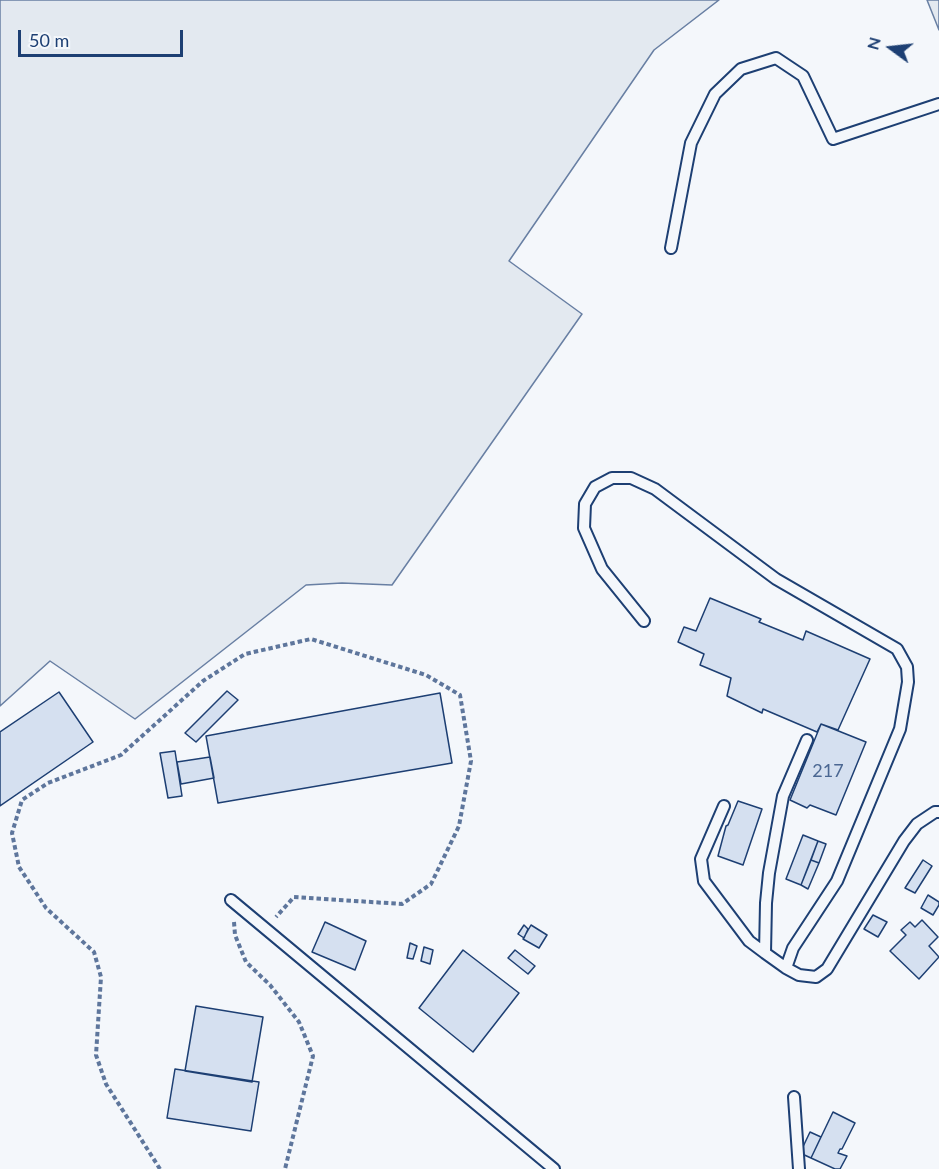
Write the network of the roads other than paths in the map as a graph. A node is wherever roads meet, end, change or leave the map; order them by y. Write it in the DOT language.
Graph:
graph roads {
  1 [pos="939,104"];
  2 [pos="670,248"];
  3 [pos="644,621"];
  4 [pos="807,740"];
  5 [pos="724,806"];
  6 [pos="939,812"];
  7 [pos="231,900"];
  8 [pos="765,953"];
  9 [pos="786,968"];
  10 [pos="794,1097"];
  11 [pos="554,1169"];
  12 [pos="799,1169"];
  1 -- 2 [label="lane"];
  3 -- 9 [label="lane"];
  4 -- 8 [label="lane"];
  5 -- 8 [label="lane"];
  6 -- 9 [label="lane"];
  7 -- 11 [label="lane"];
  8 -- 9 [label="lane"];
  10 -- 12 [label="lane"];
}
